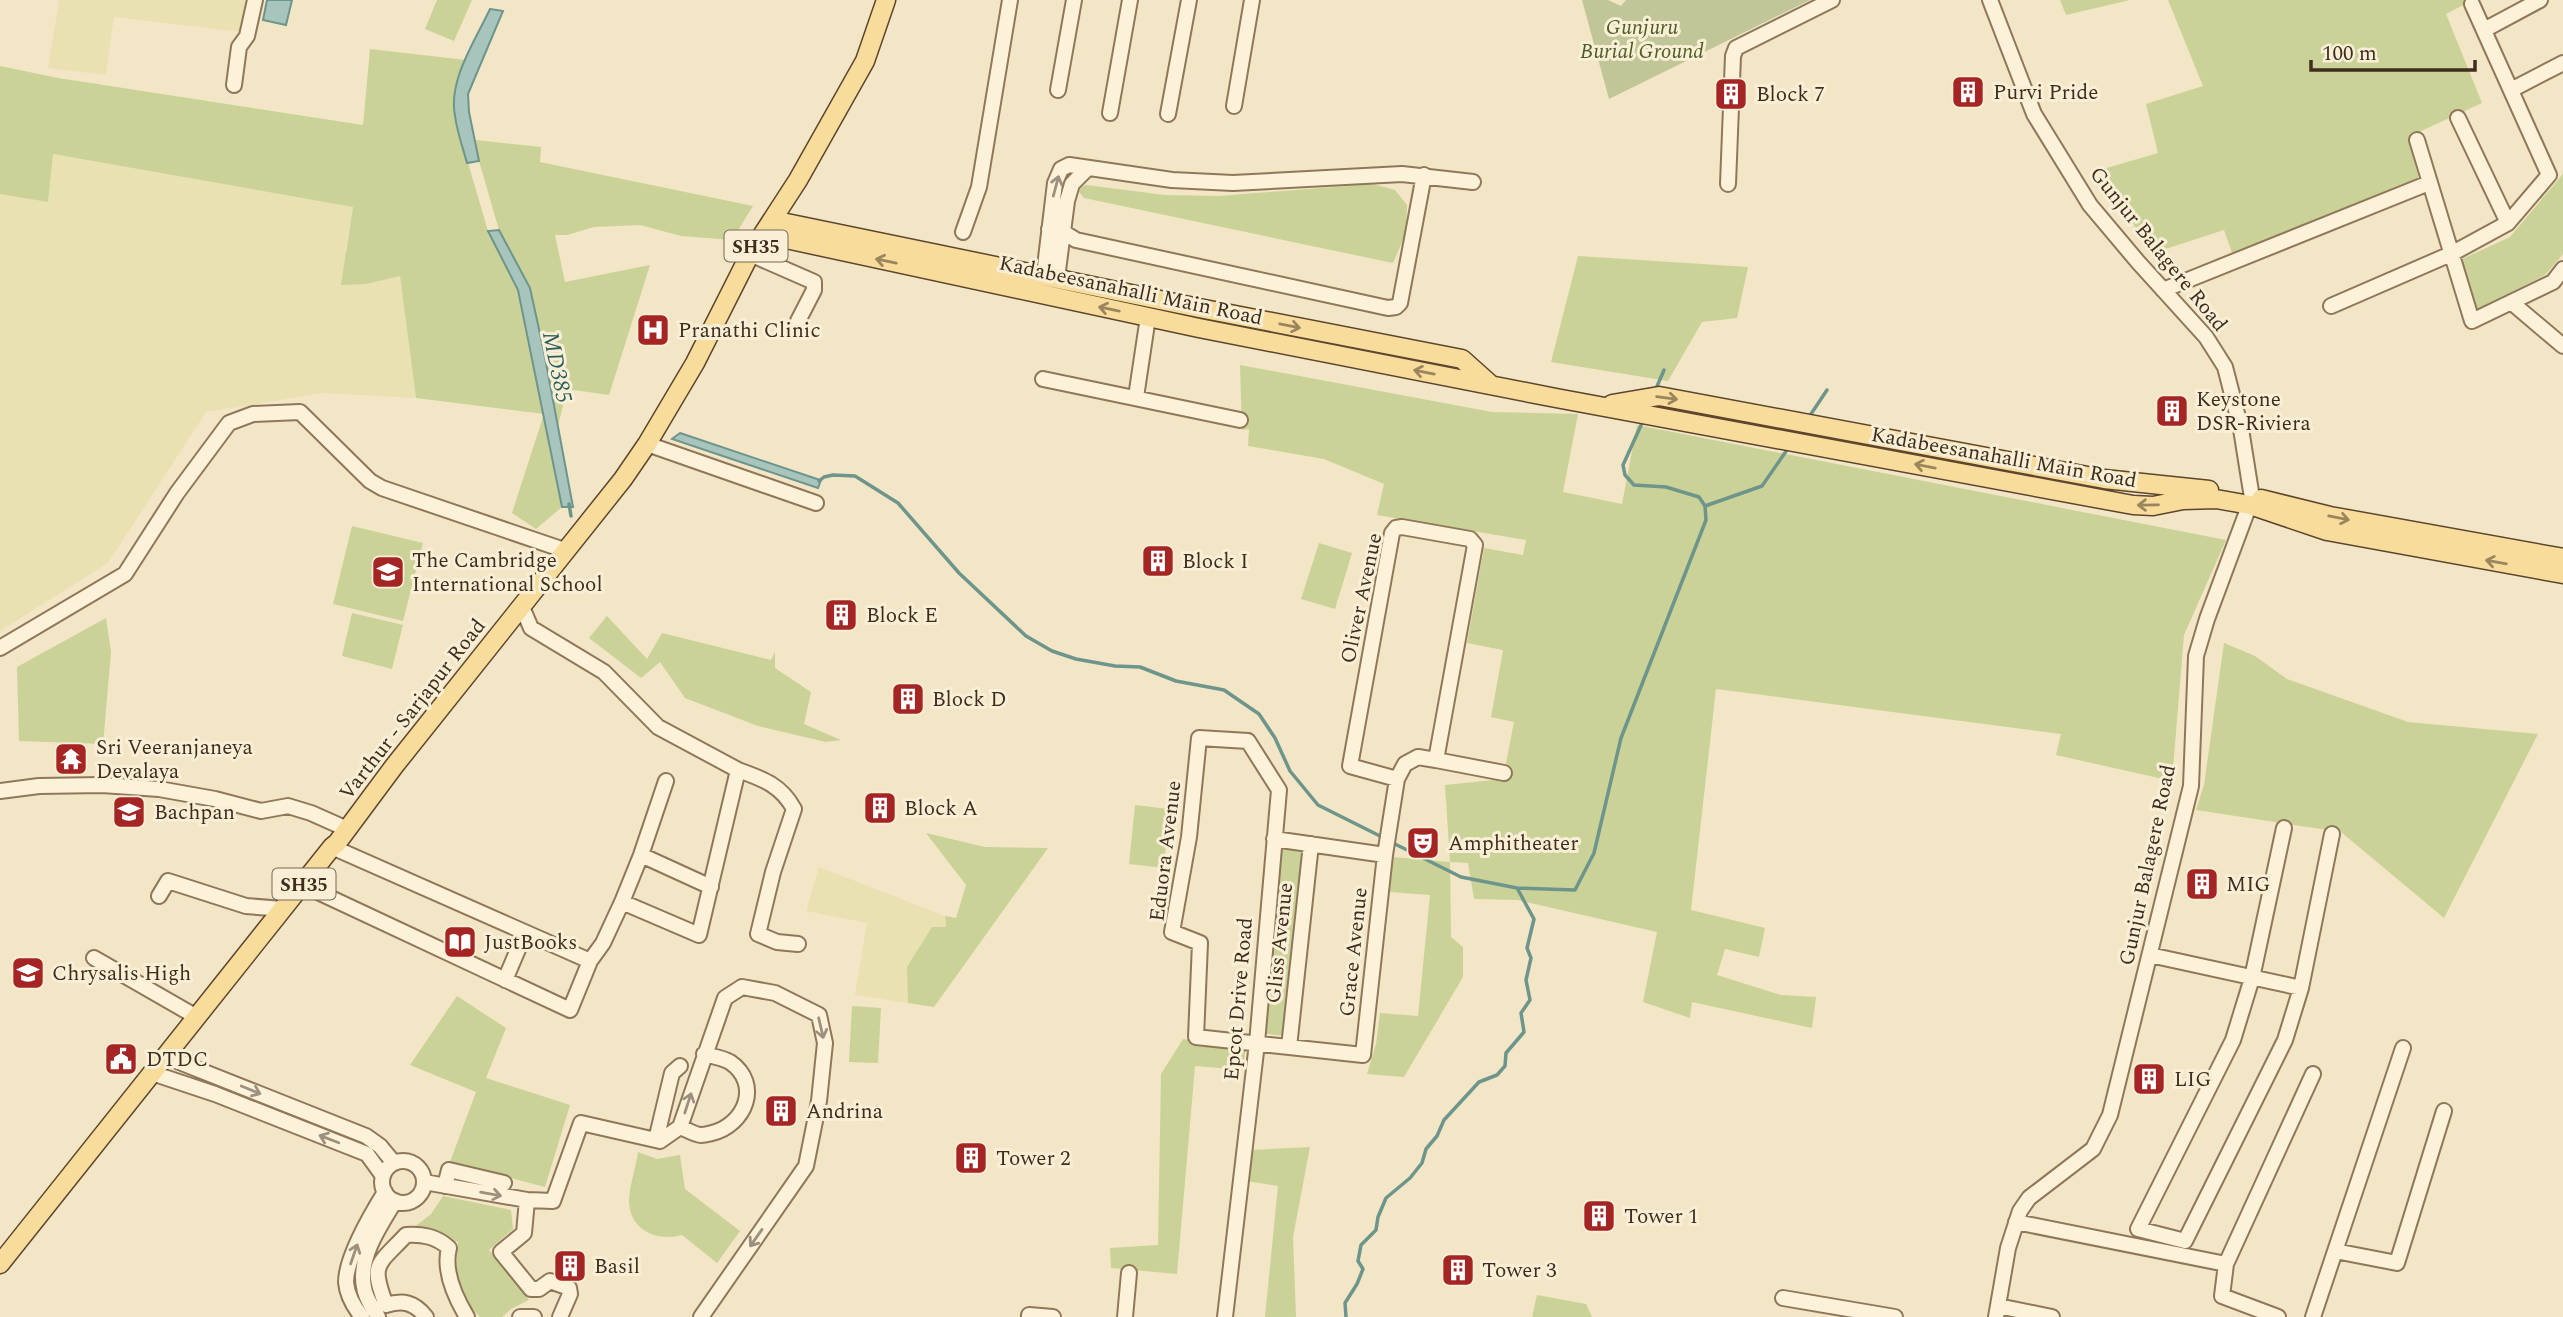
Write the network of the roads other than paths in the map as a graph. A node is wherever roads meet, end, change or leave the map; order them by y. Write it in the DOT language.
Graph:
graph roads {
  1 [pos="255,0"];
  2 [pos="886,0"];
  3 [pos="1010,0"];
  4 [pos="1074,0"];
  5 [pos="1130,0"];
  6 [pos="1188,0"];
  7 [pos="1252,0"];
  8 [pos="1832,0"];
  9 [pos="1990,0"];
  10 [pos="2540,0"];
  11 [pos="2472,4"];
  12 [pos="2484,30"];
  13 [pos="2563,63"];
  14 [pos="234,85"];
  15 [pos="1058,90"];
  16 [pos="2511,90"];
  17 [pos="1234,106"];
  18 [pos="1110,113"];
  19 [pos="1168,114"];
  20 [pos="2458,118"];
  21 [pos="2417,140"];
  22 [pos="1424,175"];
  23 [pos="1473,182"];
  24 [pos="2429,183"];
  25 [pos="1728,184"];
  26 [pos="2508,223"];
  27 [pos="768,227"];
  28 [pos="1056,230"];
  29 [pos="962,232"];
  30 [pos="750,254"];
  31 [pos="2453,254"];
  32 [pos="2563,269"];
  33 [pos="1051,276"];
  34 [pos="2163,290"];
  35 [pos="2511,302"];
  36 [pos="2331,306"];
  37 [pos="1148,317"];
  38 [pos="798,321"];
  39 [pos="2563,346"];
  40 [pos="1043,379"];
  41 [pos="1491,385"];
  42 [pos="1136,397"];
  43 [pos="1240,420"];
  44 [pos="647,444"];
  45 [pos="2251,501"];
  46 [pos="816,503"];
  47 [pos="567,551"];
  48 [pos="2563,558"];
  49 [pos="2563,574"];
  50 [pos="522,607"];
  51 [pos="0,648"];
  52 [pos="1199,738"];
  53 [pos="1436,760"];
  54 [pos="738,769"];
  55 [pos="1504,772"];
  56 [pos="1396,779"];
  57 [pos="666,781"];
  58 [pos="0,791"];
  59 [pos="2284,828"];
  60 [pos="347,829"];
  61 [pos="2332,834"];
  62 [pos="1274,839"];
  63 [pos="1311,844"];
  64 [pos="332,847"];
  65 [pos="641,855"];
  66 [pos="1385,855"];
  67 [pos="303,885"];
  68 [pos="711,887"];
  69 [pos="159,896"];
  70 [pos="622,902"];
  71 [pos="283,909"];
  72 [pos="525,933"];
  73 [pos="799,944"];
  74 [pos="2150,955"];
  75 [pos="94,958"];
  76 [pos="590,961"];
  77 [pos="2252,978"];
  78 [pos="505,980"];
  79 [pos="2301,988"];
  80 [pos="195,1016"];
  81 [pos="1256,1043"];
  82 [pos="1289,1047"];
  83 [pos="2403,1048"];
  84 [pos="704,1054"];
  85 [pos="164,1056"];
  86 [pos="680,1066"];
  87 [pos="152,1073"];
  88 [pos="2314,1074"];
  89 [pos="222,1079"];
  90 [pos="215,1094"];
  91 [pos="2444,1111"];
  92 [pos="680,1127"];
  93 [pos="656,1140"];
  94 [pos="394,1163"];
  95 [pos="383,1176"];
  96 [pos="424,1182"];
  97 [pos="504,1183"];
  98 [pos="444,1186"];
  99 [pos="390,1197"];
  100 [pos="527,1200"];
  101 [pos="2016,1222"];
  102 [pos="2335,1251"];
  103 [pos="0,1264"];
  104 [pos="2226,1264"];
  105 [pos="1129,1273"];
  106 [pos="1783,1298"];
  107 [pos="1997,1312"];
  108 [pos="1029,1316"];
  109 [pos="362,1317"];
  110 [pos="379,1317"];
  111 [pos="426,1317"];
  112 [pos="467,1317"];
  113 [pos="520,1317"];
  114 [pos="534,1317"];
  115 [pos="561,1317"];
  116 [pos="701,1317"];
  117 [pos="1053,1317"];
  118 [pos="1125,1317"];
  119 [pos="1225,1317"];
  120 [pos="1895,1317"];
  121 [pos="2052,1317"];
  122 [pos="2278,1317"];
  123 [pos="2313,1317"];
  1 -- 14 [label="street"];
  2 -- 27 [label="main road, Varthur - Sarjapur Road / SH35"];
  3 -- 29 [label="street"];
  4 -- 15 [label="street"];
  5 -- 18 [label="street"];
  6 -- 19 [label="street"];
  7 -- 17 [label="street"];
  8 -- 25 [label="street"];
  9 -- 34 [label="street, Gunjur Balagere Road"];
  10 -- 12 [label="street"];
  11 -- 12 [label="street"];
  12 -- 16 [label="street"];
  13 -- 16 [label="street"];
  16 -- 26 [label="street"];
  20 -- 26 [label="street"];
  21 -- 24 [label="street"];
  22 -- 23 [label="street"];
  22 -- 28 [label="street"];
  22 -- 28 [label="street"];
  24 -- 31 [label="street"];
  24 -- 34 [label="street"];
  26 -- 31 [label="street"];
  27 -- 30 [label="main road, Varthur - Sarjapur Road / SH35"];
  27 -- 33 [label="main road, Kadabeesanahalli Main Road"];
  37 -- 27 [label="main road, Kadabeesanahalli Main Road, one-way"];
  28 -- 33 [label="street"];
  30 -- 38 [label="street"];
  30 -- 44 [label="main road, Varthur - Sarjapur Road / SH35"];
  31 -- 35 [label="street"];
  31 -- 36 [label="street"];
  32 -- 35 [label="street"];
  33 -- 41 [label="main road, Kadabeesanahalli Main Road, one-way"];
  34 -- 45 [label="street, Gunjur Balagere Road"];
  35 -- 39 [label="street"];
  41 -- 37 [label="main road, Kadabeesanahalli Main Road, one-way"];
  37 -- 42 [label="street"];
  40 -- 42 [label="street"];
  41 -- 45 [label="main road, Kadabeesanahalli Main Road"];
  42 -- 43 [label="street"];
  44 -- 46 [label="street"];
  44 -- 47 [label="main road, Varthur - Sarjapur Road / SH35"];
  45 -- 48 [label="main road, Kadabeesanahalli Main Road, one-way"];
  49 -- 45 [label="main road, Kadabeesanahalli Main Road, one-way"];
  45 -- 74 [label="street, Gunjur Balagere Road"];
  47 -- 50 [label="main road, Varthur - Sarjapur Road / SH35"];
  47 -- 51 [label="street"];
  50 -- 54 [label="street"];
  50 -- 60 [label="main road, Varthur - Sarjapur Road / SH35"];
  52 -- 62 [label="street, Epcot Drive Road"];
  52 -- 81 [label="street, Eduora Avenue"];
  53 -- 55 [label="street"];
  53 -- 56 [label="street"];
  53 -- 56 [label="street, Oliver Avenue"];
  54 -- 68 [label="street"];
  54 -- 73 [label="street"];
  56 -- 66 [label="street, Grace Avenue"];
  57 -- 65 [label="street"];
  58 -- 60 [label="street"];
  59 -- 77 [label="street"];
  60 -- 64 [label="main road, Varthur - Sarjapur Road / SH35"];
  61 -- 79 [label="street"];
  62 -- 63 [label="street"];
  62 -- 81 [label="street, Epcot Drive Road"];
  63 -- 66 [label="street"];
  63 -- 82 [label="street, Gliss Avenue"];
  64 -- 67 [label="main road, Varthur - Sarjapur Road / SH35"];
  64 -- 72 [label="street"];
  65 -- 68 [label="street"];
  65 -- 70 [label="street"];
  66 -- 82 [label="street, Grace Avenue"];
  67 -- 71 [label="main road, Varthur - Sarjapur Road / SH35"];
  67 -- 78 [label="street"];
  68 -- 70 [label="street"];
  69 -- 71 [label="street"];
  70 -- 76 [label="street"];
  71 -- 80 [label="main road, Varthur - Sarjapur Road / SH35"];
  72 -- 76 [label="street"];
  72 -- 78 [label="street"];
  74 -- 77 [label="street"];
  74 -- 101 [label="street, Gunjur Balagere Road"];
  75 -- 80 [label="street"];
  76 -- 78 [label="street"];
  77 -- 79 [label="street"];
  77 -- 79 [label="street"];
  80 -- 85 [label="main road, Varthur - Sarjapur Road / SH35"];
  81 -- 82 [label="street"];
  81 -- 119 [label="street, Epcot Drive Road"];
  83 -- 102 [label="street"];
  92 -- 84 [label="street, one-way"];
  84 -- 92 [label="street"];
  84 -- 116 [label="street, one-way"];
  85 -- 87 [label="main road, Varthur - Sarjapur Road / SH35"];
  85 -- 89 [label="street"];
  86 -- 93 [label="street"];
  87 -- 90 [label="street"];
  87 -- 103 [label="main road, Varthur - Sarjapur Road / SH35"];
  88 -- 104 [label="street"];
  89 -- 90 [label="street"];
  89 -- 94 [label="street, one-way"];
  95 -- 90 [label="street, one-way"];
  91 -- 102 [label="street"];
  92 -- 93 [label="street"];
  93 -- 100 [label="street"];
  94 -- 95 [label="street"];
  94 -- 96 [label="street"];
  95 -- 99 [label="street"];
  96 -- 98 [label="street"];
  96 -- 99 [label="street"];
  97 -- 98 [label="street"];
  98 -- 100 [label="street, one-way"];
  109 -- 99 [label="street, one-way"];
  99 -- 110 [label="street"];
  100 -- 115 [label="street"];
  101 -- 104 [label="street"];
  101 -- 107 [label="street, Gunjur Balagere Road"];
  102 -- 123 [label="street"];
  104 -- 122 [label="street"];
  105 -- 118 [label="street"];
  106 -- 120 [label="street"];
  107 -- 121 [label="street"];
  108 -- 117 [label="street"];
  111 -- 112 [label="street"];
  113 -- 114 [label="street"];
}
